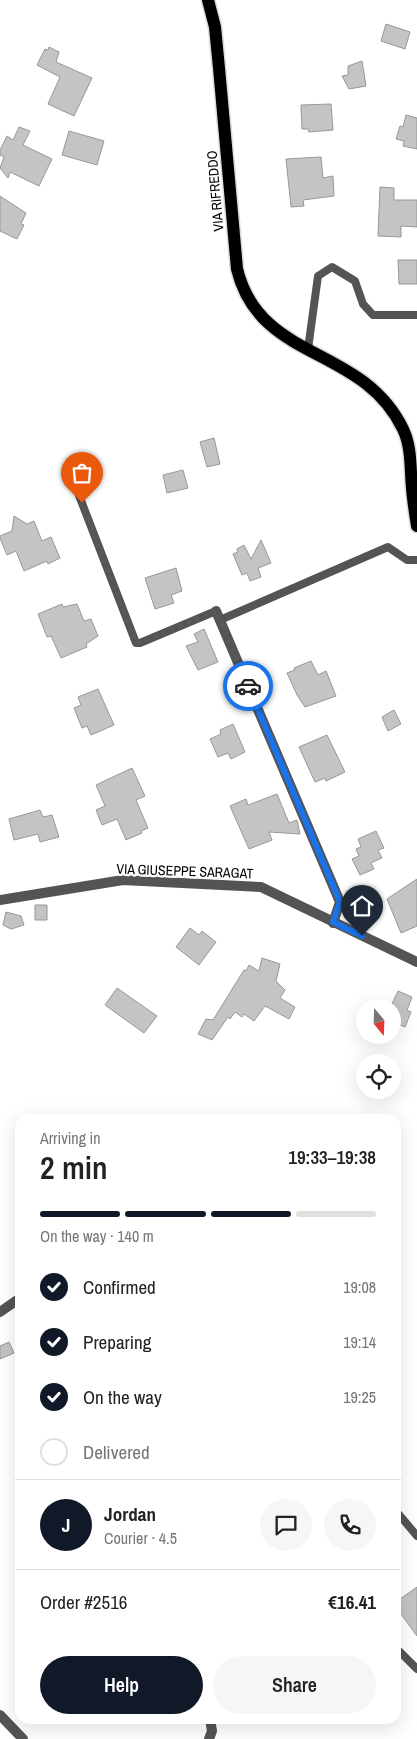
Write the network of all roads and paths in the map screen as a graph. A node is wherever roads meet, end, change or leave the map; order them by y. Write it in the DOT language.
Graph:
graph roads {
  1 [pos="208,0"];
  2 [pos="417,315"];
  3 [pos="308,349"];
  4 [pos="75,485"];
  5 [pos="417,526"];
  6 [pos="417,560"];
  7 [pos="218,615"];
  8 [pos="0,900"];
  9 [pos="333,922"];
  10 [pos="417,962"];
  11 [pos="15,1302"];
  12 [pos="0,1312"];
  13 [pos="401,1517"];
  14 [pos="417,1536"];
  15 [pos="401,1653"];
  16 [pos="417,1669"];
  17 [pos="0,1715"];
  18 [pos="211,1724"];
  19 [pos="22,1739"];
  20 [pos="209,1739"];
  1 -- 3 [label="main road, VIA RIFREDDO"];
  2 -- 3 [label="lane"];
  3 -- 5 [label="main road, VIA RIFREDDO"];
  4 -- 7 [label="lane"];
  6 -- 7 [label="lane"];
  7 -- 9 [label="street"];
  8 -- 9 [label="street, VIA GIUSEPPE SARAGAT"];
  9 -- 10 [label="street, VIA GIUSEPPE SARAGAT"];
  11 -- 12 [label="street"];
  13 -- 14 [label="lane"];
  15 -- 16 [label="lane"];
  17 -- 19 [label="street"];
  18 -- 20 [label="street"];
}
